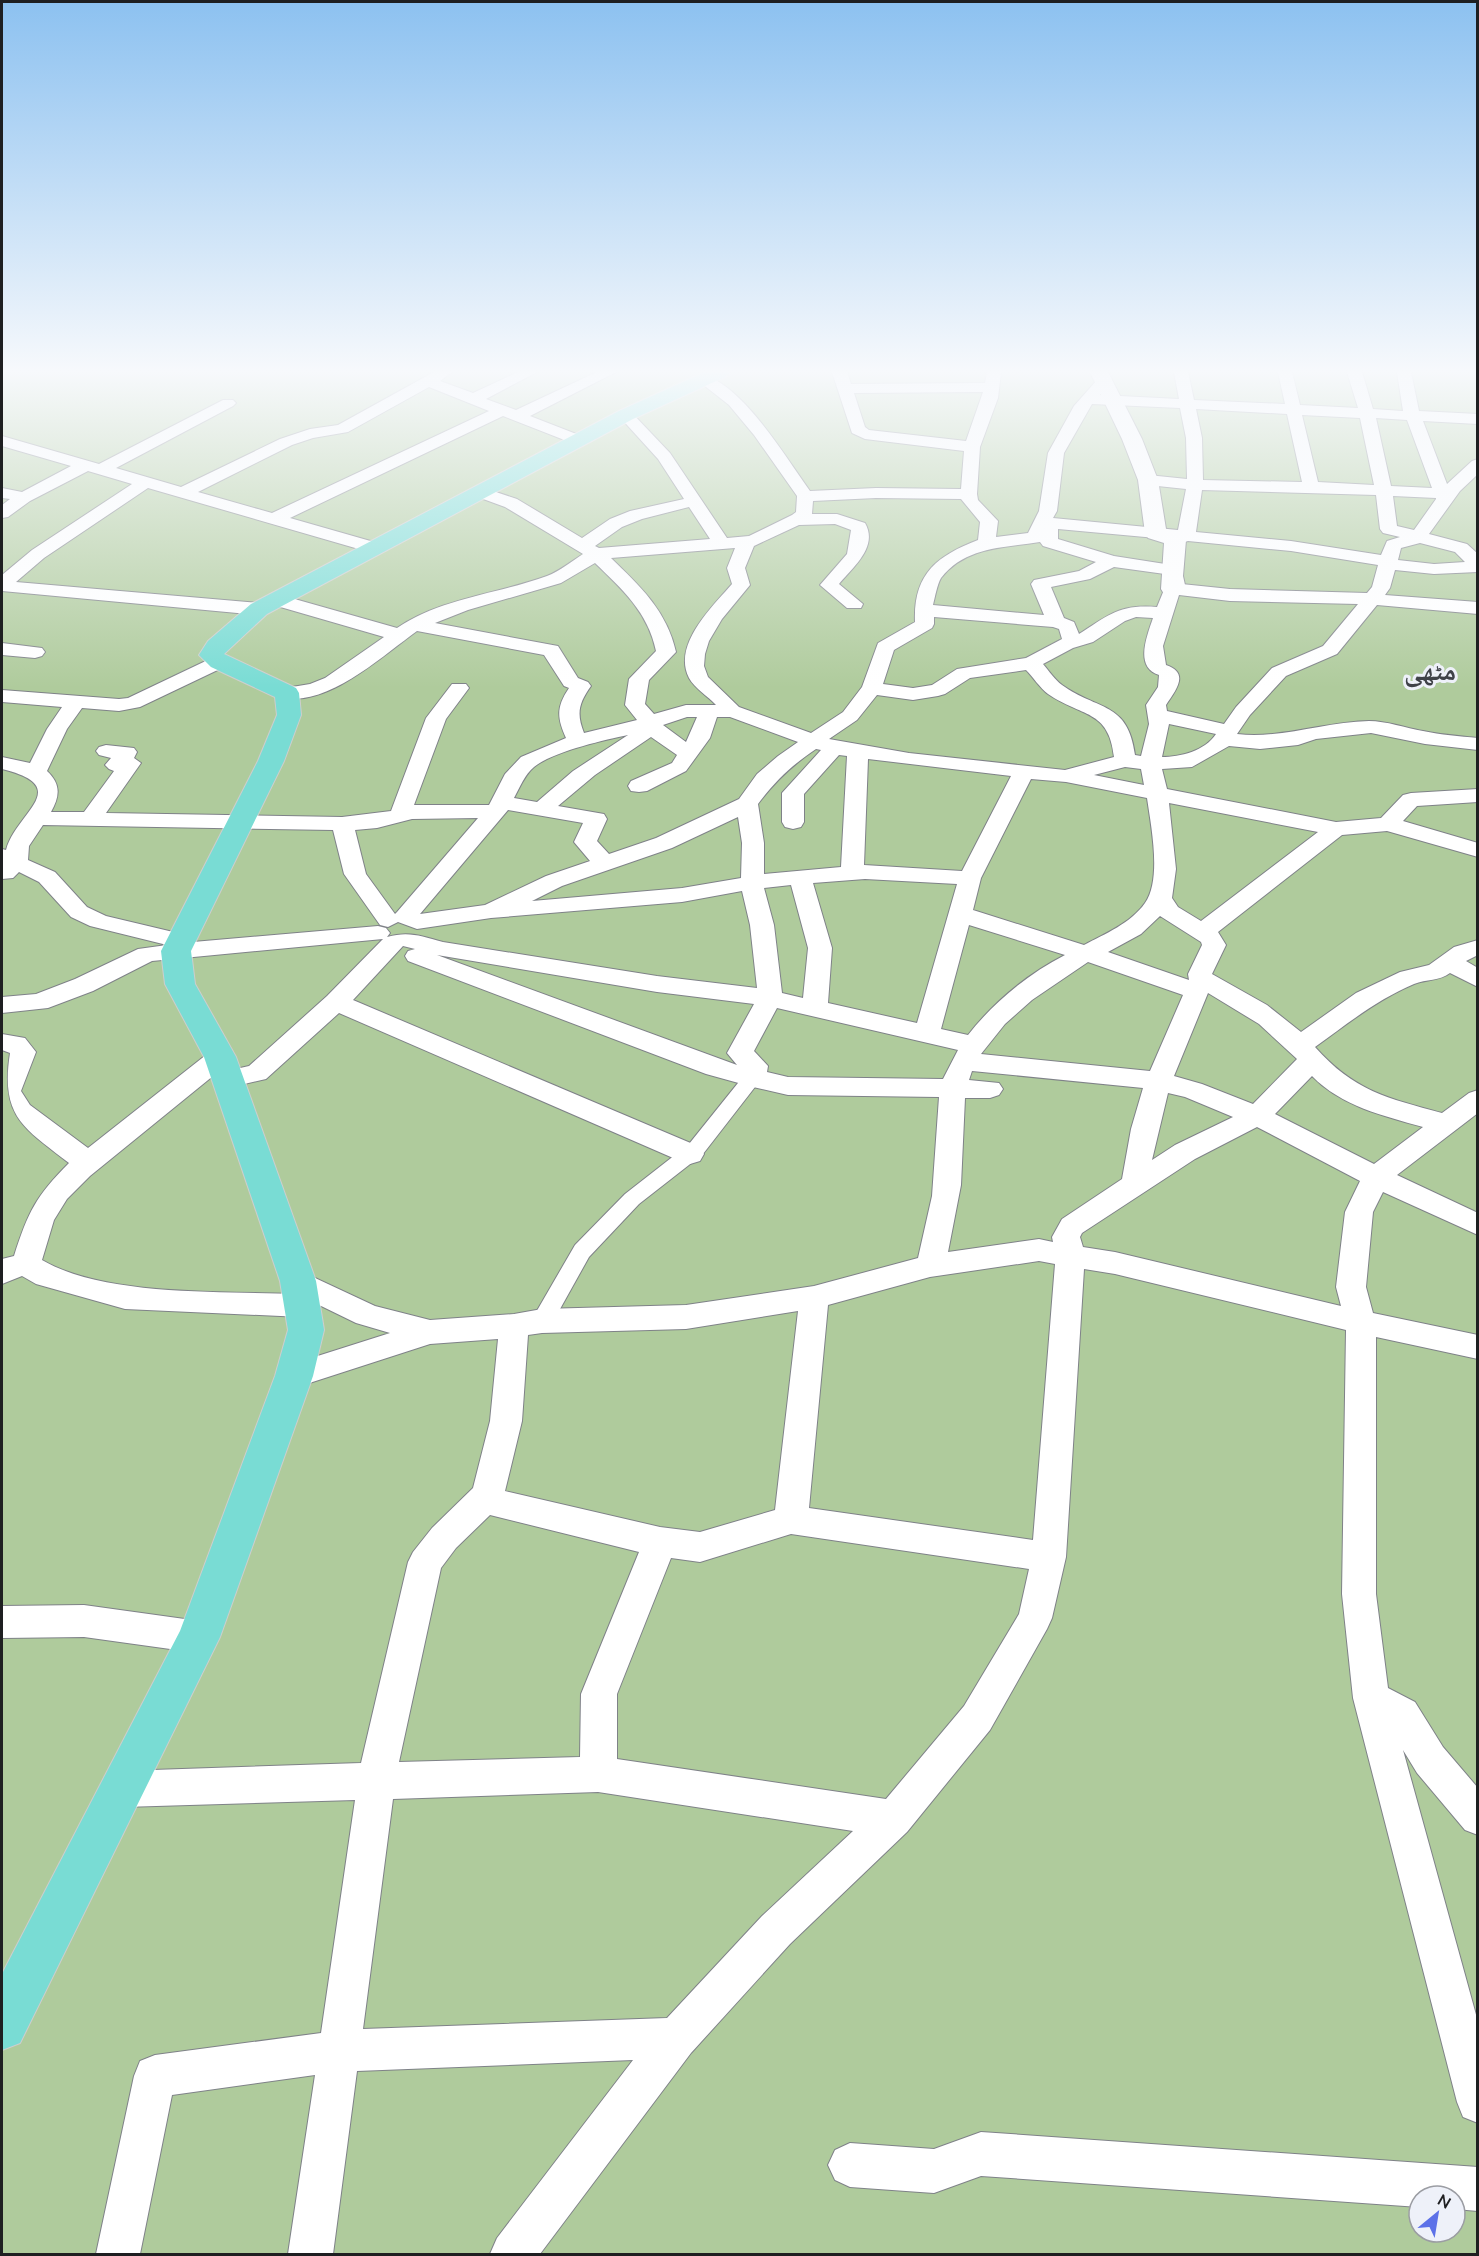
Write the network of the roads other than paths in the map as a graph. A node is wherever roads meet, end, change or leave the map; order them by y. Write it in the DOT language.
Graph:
graph roads {
  1 [pos="70,477"];
  2 [pos="130,477"];
  3 [pos="214,477"];
  4 [pos="367,477"];
  5 [pos="508,477"];
  6 [pos="679,477"];
  7 [pos="791,477"];
  8 [pos="970,477"];
  9 [pos="1053,477"];
  10 [pos="1195,477"];
  11 [pos="1309,477"];
  12 [pos="1381,477"];
  13 [pos="1440,477"];
  14 [pos="1464,477"];
  15 [pos="1148,480"];
  16 [pos="146,482"];
  17 [pos="1195,485"];
  18 [pos="1478,487"];
  19 [pos="1311,488"];
  20 [pos="1384,491"];
  21 [pos="481,492"];
  22 [pos="2,493"];
  23 [pos="182,493"];
  24 [pos="969,494"];
  25 [pos="1447,494"];
  26 [pos="835,495"];
  27 [pos="805,496"];
  28 [pos="24,497"];
  29 [pos="695,501"];
  30 [pos="2,513"];
  31 [pos="274,519"];
  32 [pos="837,519"];
  33 [pos="796,520"];
  34 [pos="1046,522"];
  35 [pos="1173,537"];
  36 [pos="1417,538"];
  37 [pos="747,541"];
  38 [pos="986,543"];
  39 [pos="722,544"];
  40 [pos="375,548"];
  41 [pos="589,550"];
  42 [pos="1112,561"];
  43 [pos="1388,562"];
  44 [pos="1478,566"];
  45 [pos="1172,579"];
  46 [pos="2,585"];
  47 [pos="1371,599"];
  48 [pos="268,604"];
  49 [pos="854,604"];
  50 [pos="1478,608"];
  51 [pos="924,610"];
  52 [pos="1163,613"];
  53 [pos="1056,622"];
  54 [pos="406,630"];
  55 [pos="1072,642"];
  56 [pos="2,649"];
  57 [pos="35,652"];
  58 [pos="219,662"];
  59 [pos="1031,663"];
  60 [pos="459,688"];
  61 [pos="872,688"];
  62 [pos="287,693"];
  63 [pos="2,696"];
  64 [pos="76,702"];
  65 [pos="709,711"];
  66 [pos="732,711"];
  67 [pos="1157,715"];
  68 [pos="651,724"];
  69 [pos="1226,735"];
  70 [pos="577,741"];
  71 [pos="823,744"];
  72 [pos="1478,744"];
  73 [pos="106,751"];
  74 [pos="858,752"];
  75 [pos="687,753"];
  76 [pos="1125,761"];
  77 [pos="2,763"];
  78 [pos="1150,764"];
  79 [pos="36,772"];
  80 [pos="1024,772"];
  81 [pos="1066,776"];
  82 [pos="639,786"];
  83 [pos="1158,794"];
  84 [pos="1478,795"];
  85 [pos="747,804"];
  86 [pos="499,807"];
  87 [pos="543,808"];
  88 [pos="400,815"];
  89 [pos="38,818"];
  90 [pos="90,819"];
  91 [pos="793,822"];
  92 [pos="240,823"];
  93 [pos="342,824"];
  94 [pos="1388,824"];
  95 [pos="1336,829"];
  96 [pos="1478,850"];
  97 [pos="604,863"];
  98 [pos="7,865"];
  99 [pos="852,873"];
  100 [pos="800,878"];
  101 [pos="970,878"];
  102 [pos="752,884"];
  103 [pos="1160,898"];
  104 [pos="491,911"];
  105 [pos="960,914"];
  106 [pos="399,931"];
  107 [pos="1202,932"];
  108 [pos="179,946"];
  109 [pos="1478,947"];
  110 [pos="1088,954"];
  111 [pos="1449,962"];
  112 [pos="1478,978"];
  113 [pos="1200,985"];
  114 [pos="770,998"];
  115 [pos="336,1002"];
  116 [pos="2,1005"];
  117 [pos="815,1008"];
  118 [pos="927,1034"];
  119 [pos="2,1042"];
  120 [pos="969,1053"];
  121 [pos="1305,1053"];
  122 [pos="223,1068"];
  123 [pos="753,1077"];
  124 [pos="1157,1081"];
  125 [pos="953,1088"];
  126 [pos="990,1089"];
  127 [pos="1478,1099"];
  128 [pos="1257,1116"];
  129 [pos="1444,1123"];
  130 [pos="690,1154"];
  131 [pos="87,1163"];
  132 [pos="1376,1177"];
  133 [pos="1136,1183"];
  134 [pos="1478,1225"];
  135 [pos="1070,1255"];
  136 [pos="930,1266"];
  137 [pos="14,1269"];
  138 [pos="300,1293"];
  139 [pos="814,1297"];
  140 [pos="1361,1322"];
  141 [pos="528,1324"];
  142 [pos="430,1332"];
  143 [pos="1478,1347"];
  144 [pos="294,1376"];
  145 [pos="488,1496"];
  146 [pos="791,1521"];
  147 [pos="660,1542"];
  148 [pos="1049,1557"];
  149 [pos="2,1622"];
  150 [pos="199,1637"];
  151 [pos="1371,1698"];
  152 [pos="598,1774"];
  153 [pos="376,1782"];
  154 [pos="123,1789"];
  155 [pos="1478,1817"];
  156 [pos="894,1819"];
  157 [pos="2,2025"];
  158 [pos="676,2038"];
  159 [pos="339,2051"];
  160 [pos="1478,2102"];
  161 [pos="850,2165"];
  162 [pos="1478,2190"];
  163 [pos="118,2254"];
  164 [pos="311,2254"];
  165 [pos="513,2254"];
  1 -- 28 [label="street"];
  2 -- 16 [label="street"];
  3 -- 23 [label="street"];
  4 -- 31 [label="street"];
  5 -- 21 [label="main road"];
  6 -- 29 [label="street"];
  7 -- 27 [label="street"];
  8 -- 24 [label="street"];
  9 -- 34 [label="street"];
  10 -- 17 [label="street"];
  11 -- 19 [label="street"];
  12 -- 20 [label="street"];
  13 -- 25 [label="street"];
  14 -- 25 [label="street"];
  15 -- 17 [label="street"];
  15 -- 35 [label="street"];
  16 -- 23 [label="street"];
  16 -- 46 [label="street"];
  17 -- 19 [label="street"];
  17 -- 35 [label="street"];
  18 -- 25 [label="street"];
  19 -- 20 [label="street"];
  20 -- 25 [label="street"];
  20 -- 36 [label="street"];
  21 -- 40 [label="main road"];
  21 -- 41 [label="street"];
  22 -- 28 [label="street"];
  23 -- 31 [label="street"];
  24 -- 26 [label="street"];
  24 -- 38 [label="street"];
  25 -- 36 [label="street"];
  26 -- 27 [label="street"];
  26 -- 32 [label="street"];
  27 -- 33 [label="street"];
  28 -- 30 [label="street"];
  29 -- 39 [label="street"];
  29 -- 41 [label="street"];
  31 -- 40 [label="street"];
  32 -- 33 [label="street"];
  32 -- 49 [label="street"];
  33 -- 37 [label="street"];
  34 -- 35 [label="street"];
  34 -- 38 [label="street"];
  34 -- 42 [label="street"];
  35 -- 43 [label="street"];
  35 -- 45 [label="street"];
  36 -- 43 [label="street"];
  36 -- 44 [label="street"];
  37 -- 39 [label="street"];
  37 -- 66 [label="street"];
  38 -- 51 [label="street"];
  39 -- 41 [label="street"];
  40 -- 48 [label="main road"];
  41 -- 54 [label="street"];
  41 -- 68 [label="street"];
  42 -- 45 [label="street"];
  42 -- 53 [label="street"];
  43 -- 44 [label="street"];
  43 -- 47 [label="street"];
  45 -- 47 [label="street"];
  45 -- 52 [label="street"];
  46 -- 48 [label="street"];
  47 -- 50 [label="street"];
  47 -- 69 [label="street"];
  48 -- 54 [label="street"];
  48 -- 58 [label="main road"];
  51 -- 53 [label="street"];
  51 -- 61 [label="street"];
  52 -- 55 [label="street"];
  52 -- 67 [label="street"];
  53 -- 55 [label="street"];
  54 -- 62 [label="street"];
  54 -- 70 [label="street"];
  55 -- 59 [label="street"];
  56 -- 57 [label="street"];
  58 -- 62 [label="main road"];
  58 -- 64 [label="street"];
  59 -- 61 [label="street"];
  59 -- 76 [label="street"];
  60 -- 88 [label="street"];
  61 -- 71 [label="street"];
  62 -- 92 [label="main road"];
  63 -- 64 [label="street"];
  64 -- 79 [label="street"];
  65 -- 66 [label="street"];
  65 -- 68 [label="street"];
  65 -- 75 [label="street"];
  66 -- 71 [label="street"];
  67 -- 69 [label="street"];
  67 -- 78 [label="street"];
  68 -- 70 [label="street"];
  68 -- 75 [label="street"];
  68 -- 87 [label="street"];
  69 -- 72 [label="street"];
  69 -- 78 [label="street"];
  70 -- 86 [label="street"];
  71 -- 74 [label="street"];
  71 -- 85 [label="street"];
  71 -- 91 [label="street"];
  73 -- 90 [label="street"];
  74 -- 80 [label="street"];
  74 -- 99 [label="street"];
  75 -- 82 [label="street"];
  76 -- 78 [label="street"];
  76 -- 81 [label="street"];
  77 -- 79 [label="street"];
  78 -- 83 [label="street"];
  79 -- 89 [label="street"];
  80 -- 81 [label="street"];
  80 -- 101 [label="street"];
  81 -- 83 [label="street"];
  83 -- 95 [label="street"];
  83 -- 103 [label="street"];
  84 -- 94 [label="street"];
  85 -- 97 [label="street"];
  85 -- 102 [label="street"];
  86 -- 87 [label="street"];
  86 -- 88 [label="street"];
  86 -- 106 [label="street"];
  87 -- 97 [label="street"];
  88 -- 93 [label="street"];
  89 -- 90 [label="street"];
  89 -- 98 [label="street"];
  90 -- 92 [label="street"];
  92 -- 93 [label="street"];
  92 -- 108 [label="main road"];
  93 -- 106 [label="street"];
  94 -- 95 [label="street"];
  94 -- 96 [label="street"];
  95 -- 107 [label="street"];
  97 -- 104 [label="street"];
  98 -- 108 [label="street"];
  99 -- 100 [label="street"];
  99 -- 101 [label="street"];
  100 -- 102 [label="street"];
  100 -- 117 [label="street"];
  101 -- 105 [label="street"];
  102 -- 104 [label="street"];
  102 -- 114 [label="street"];
  103 -- 107 [label="street"];
  103 -- 110 [label="street"];
  104 -- 106 [label="street"];
  105 -- 110 [label="street"];
  105 -- 118 [label="street"];
  106 -- 108 [label="street"];
  106 -- 114 [label="street"];
  106 -- 115 [label="street"];
  106 -- 123 [label="street"];
  107 -- 113 [label="street"];
  108 -- 116 [label="street"];
  108 -- 122 [label="main road"];
  109 -- 111 [label="street"];
  110 -- 113 [label="street"];
  110 -- 120 [label="street"];
  111 -- 112 [label="street"];
  111 -- 121 [label="street"];
  113 -- 121 [label="street"];
  113 -- 124 [label="street"];
  114 -- 117 [label="street"];
  114 -- 123 [label="street"];
  115 -- 122 [label="street"];
  115 -- 130 [label="street"];
  117 -- 118 [label="street"];
  118 -- 120 [label="street"];
  119 -- 131 [label="street"];
  120 -- 124 [label="street"];
  120 -- 125 [label="street"];
  121 -- 128 [label="street"];
  121 -- 129 [label="street"];
  122 -- 131 [label="street"];
  122 -- 138 [label="main road"];
  123 -- 125 [label="street"];
  123 -- 130 [label="street"];
  124 -- 128 [label="street"];
  124 -- 133 [label="street"];
  125 -- 126 [label="street"];
  125 -- 136 [label="street"];
  127 -- 129 [label="street"];
  128 -- 132 [label="street"];
  128 -- 133 [label="street"];
  129 -- 132 [label="street"];
  130 -- 141 [label="street"];
  131 -- 137 [label="street"];
  132 -- 134 [label="street"];
  132 -- 140 [label="street"];
  133 -- 135 [label="street"];
  135 -- 136 [label="street"];
  135 -- 140 [label="street"];
  135 -- 148 [label="street"];
  136 -- 139 [label="street"];
  137 -- 138 [label="street"];
  138 -- 142 [label="street"];
  138 -- 144 [label="main road"];
  139 -- 141 [label="street"];
  139 -- 146 [label="street"];
  140 -- 143 [label="street"];
  140 -- 151 [label="street"];
  141 -- 142 [label="street"];
  141 -- 145 [label="street"];
  142 -- 144 [label="street"];
  144 -- 150 [label="main road"];
  145 -- 147 [label="street"];
  145 -- 153 [label="street"];
  146 -- 147 [label="street"];
  146 -- 148 [label="street"];
  147 -- 152 [label="street"];
  148 -- 156 [label="street"];
  149 -- 150 [label="street"];
  150 -- 154 [label="main road"];
  151 -- 155 [label="street"];
  151 -- 160 [label="street"];
  152 -- 153 [label="street"];
  152 -- 156 [label="street"];
  153 -- 154 [label="street"];
  153 -- 159 [label="street"];
  154 -- 157 [label="main road"];
  156 -- 158 [label="street"];
  158 -- 159 [label="street"];
  158 -- 165 [label="street"];
  159 -- 163 [label="street"];
  159 -- 164 [label="street"];
  161 -- 162 [label="street"];
}
